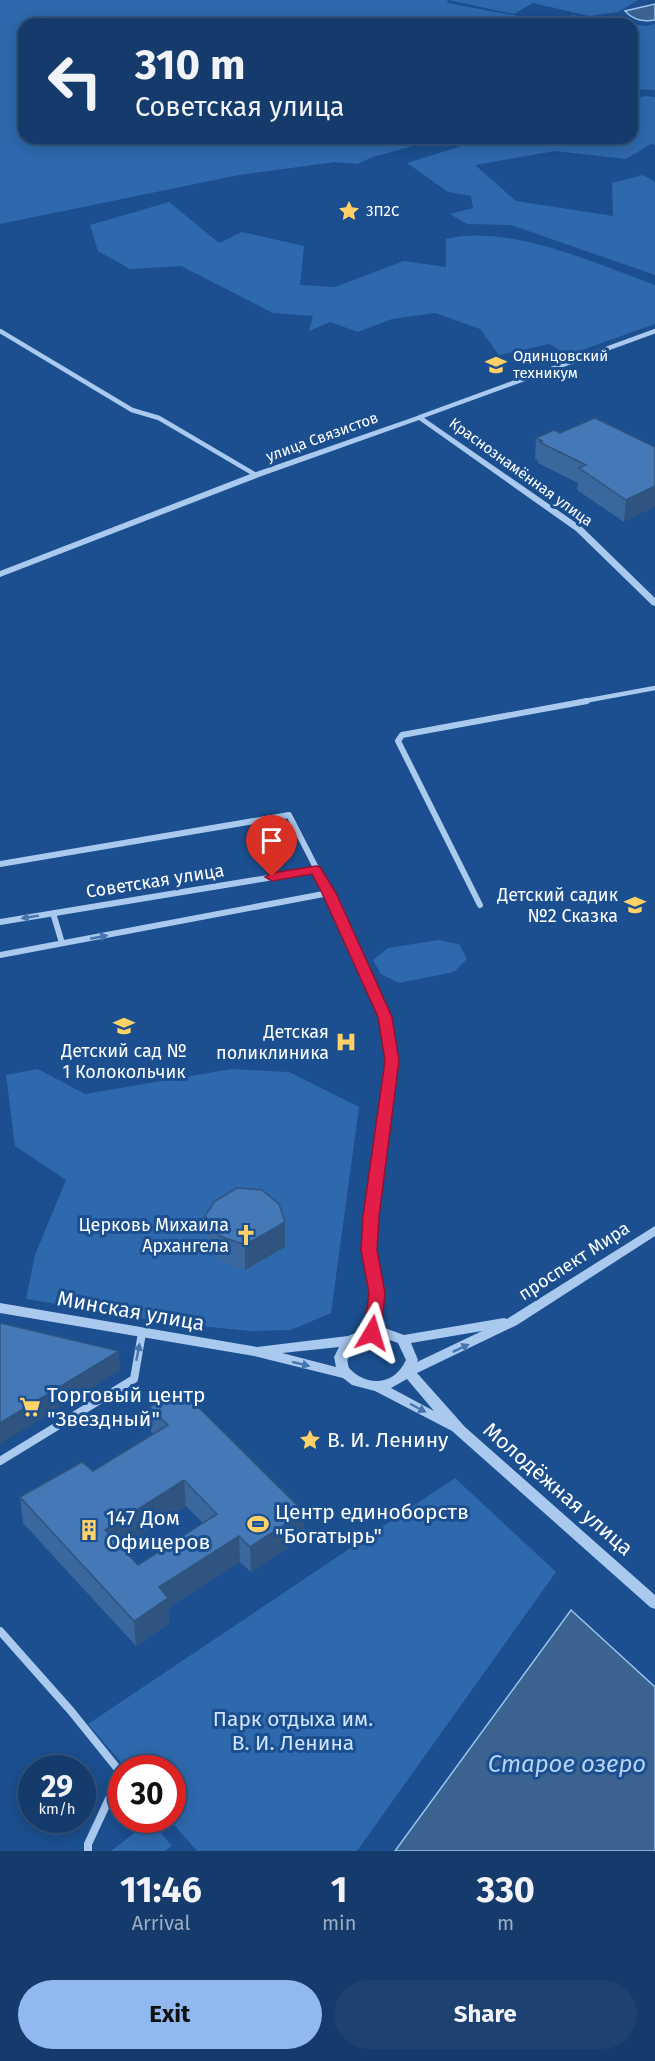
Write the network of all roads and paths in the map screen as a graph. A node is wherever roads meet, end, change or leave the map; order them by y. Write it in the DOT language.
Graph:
graph roads {
  1 [pos="0,331"];
  2 [pos="655,331"];
  3 [pos="420,417"];
  4 [pos="256,475"];
  5 [pos="0,574"];
  6 [pos="655,603"];
  7 [pos="655,688"];
  8 [pos="0,864"];
  9 [pos="316,870"];
  10 [pos="329,893"];
  11 [pos="480,905"];
  12 [pos="53,913"];
  13 [pos="0,922"];
  14 [pos="62,944"];
  15 [pos="0,955"];
  16 [pos="655,1230"];
  17 [pos="0,1308"];
  18 [pos="513,1322"];
  19 [pos="142,1333"];
  20 [pos="372,1333"];
  21 [pos="403,1340"];
  22 [pos="349,1341"];
  23 [pos="255,1351"];
  24 [pos="408,1372"];
  25 [pos="348,1376"];
  26 [pos="377,1386"];
  27 [pos="460,1431"];
  28 [pos="0,1461"];
  29 [pos="655,1603"];
  30 [pos="0,1631"];
  31 [pos="88,1851"];
  1 -- 4 [label="street"];
  2 -- 3 [label="street, улица Связистов"];
  3 -- 4 [label="street, улица Связистов"];
  3 -- 6 [label="street, Краснознамённая улица"];
  4 -- 5 [label="street, улица Связистов"];
  7 -- 11 [label="street"];
  8 -- 9 [label="street"];
  9 -- 10 [label="street"];
  9 -- 12 [label="street, Советская улица"];
  14 -- 10 [label="street, one-way"];
  10 -- 20 [label="street"];
  12 -- 13 [label="street, Советская улица, one-way"];
  12 -- 14 [label="street"];
  14 -- 15 [label="street"];
  16 -- 18 [label="street, проспект Мира"];
  17 -- 19 [label="street, Минская улица"];
  18 -- 21 [label="street, проспект Мира"];
  24 -- 18 [label="street, проспект Мира, one-way"];
  19 -- 23 [label="street, Минская улица"];
  28 -- 19 [label="street, one-way"];
  20 -- 21 [label="street"];
  20 -- 22 [label="street"];
  21 -- 24 [label="street"];
  22 -- 23 [label="street, Минская улица"];
  22 -- 25 [label="street"];
  23 -- 25 [label="street, Минская улица, one-way"];
  24 -- 26 [label="street"];
  24 -- 27 [label="street, Молодёжная улица"];
  25 -- 26 [label="street"];
  26 -- 27 [label="street, Молодёжная улица, one-way"];
  27 -- 29 [label="street, Молодёжная улица"];
  30 -- 31 [label="street"];
}
